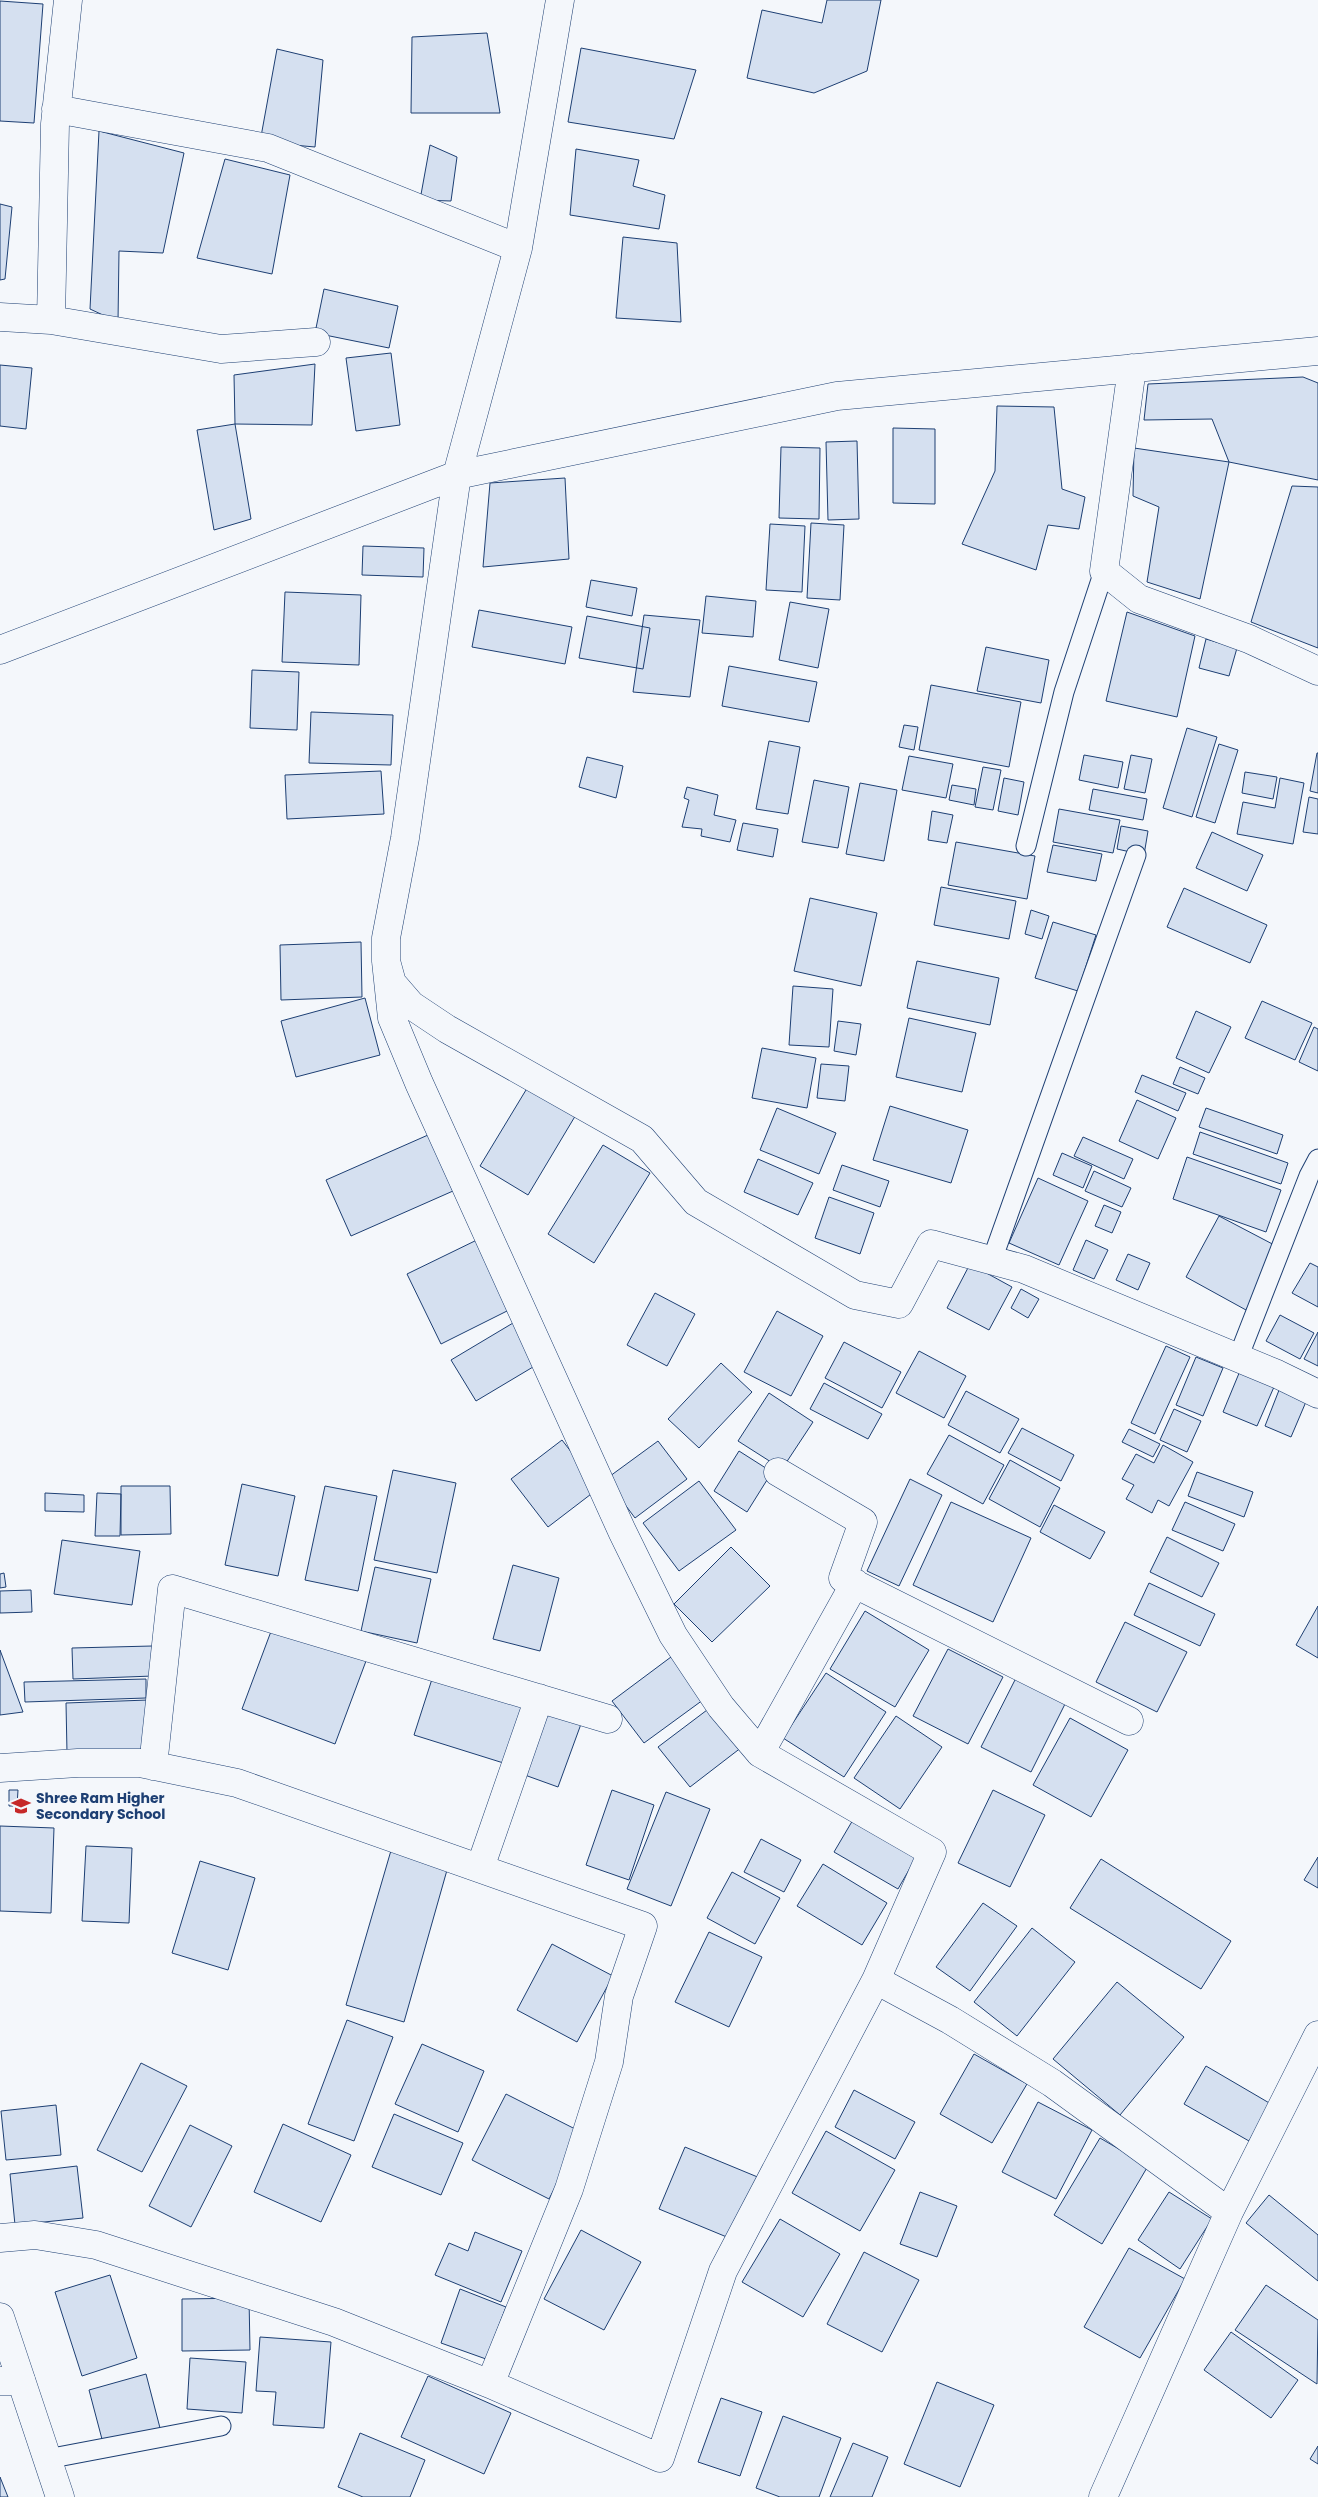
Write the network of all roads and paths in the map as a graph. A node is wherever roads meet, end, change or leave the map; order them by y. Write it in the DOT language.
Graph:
graph roads {
  1 [pos="68,0"];
  2 [pos="560,0"];
  3 [pos="56,109"];
  4 [pos="518,248"];
  5 [pos="0,317"];
  6 [pos="51,320"];
  7 [pos="316,342"];
  8 [pos="1318,351"];
  9 [pos="1132,368"];
  10 [pos="456,475"];
  11 [pos="1104,571"];
  12 [pos="0,650"];
  13 [pos="1318,671"];
  14 [pos="1026,846"];
  15 [pos="1136,855"];
  16 [pos="386,961"];
  17 [pos="1318,1158"];
  18 [pos="992,1260"];
  19 [pos="1238,1358"];
  20 [pos="1318,1394"];
  21 [pos="778,1472"];
  22 [pos="854,1583"];
  23 [pos="539,1698"];
  24 [pos="608,1719"];
  25 [pos="1129,1721"];
  26 [pos="760,1753"];
  27 [pos="152,1766"];
  28 [pos="0,1768"];
  29 [pos="480,1868"];
  30 [pos="876,1980"];
  31 [pos="1318,2035"];
  32 [pos="1229,2212"];
  33 [pos="0,2238"];
  34 [pos="0,2317"];
  35 [pos="11,2381"];
  36 [pos="490,2384"];
  37 [pos="221,2426"];
  38 [pos="47,2459"];
  39 [pos="60,2497"];
  40 [pos="1103,2497"];
  1 -- 3 [label="street"];
  2 -- 4 [label="street"];
  3 -- 4 [label="street"];
  3 -- 6 [label="street"];
  4 -- 10 [label="street"];
  5 -- 6 [label="street"];
  6 -- 7 [label="street"];
  8 -- 9 [label="street"];
  9 -- 10 [label="street"];
  9 -- 11 [label="street"];
  10 -- 12 [label="street"];
  10 -- 16 [label="street"];
  11 -- 13 [label="street"];
  11 -- 14 [label="lane"];
  15 -- 18 [label="lane"];
  16 -- 18 [label="street"];
  16 -- 26 [label="street"];
  17 -- 19 [label="lane"];
  18 -- 19 [label="street"];
  19 -- 20 [label="street"];
  21 -- 22 [label="street"];
  22 -- 25 [label="street"];
  22 -- 26 [label="street"];
  23 -- 24 [label="street"];
  23 -- 27 [label="street"];
  23 -- 29 [label="street"];
  26 -- 30 [label="street"];
  27 -- 28 [label="street"];
  27 -- 29 [label="street"];
  29 -- 36 [label="street"];
  30 -- 32 [label="street"];
  30 -- 36 [label="street"];
  31 -- 32 [label="street"];
  32 -- 40 [label="street"];
  33 -- 36 [label="street"];
  34 -- 35 [label="street"];
  35 -- 38 [label="street"];
  37 -- 38 [label="lane"];
  38 -- 39 [label="street"];
}
